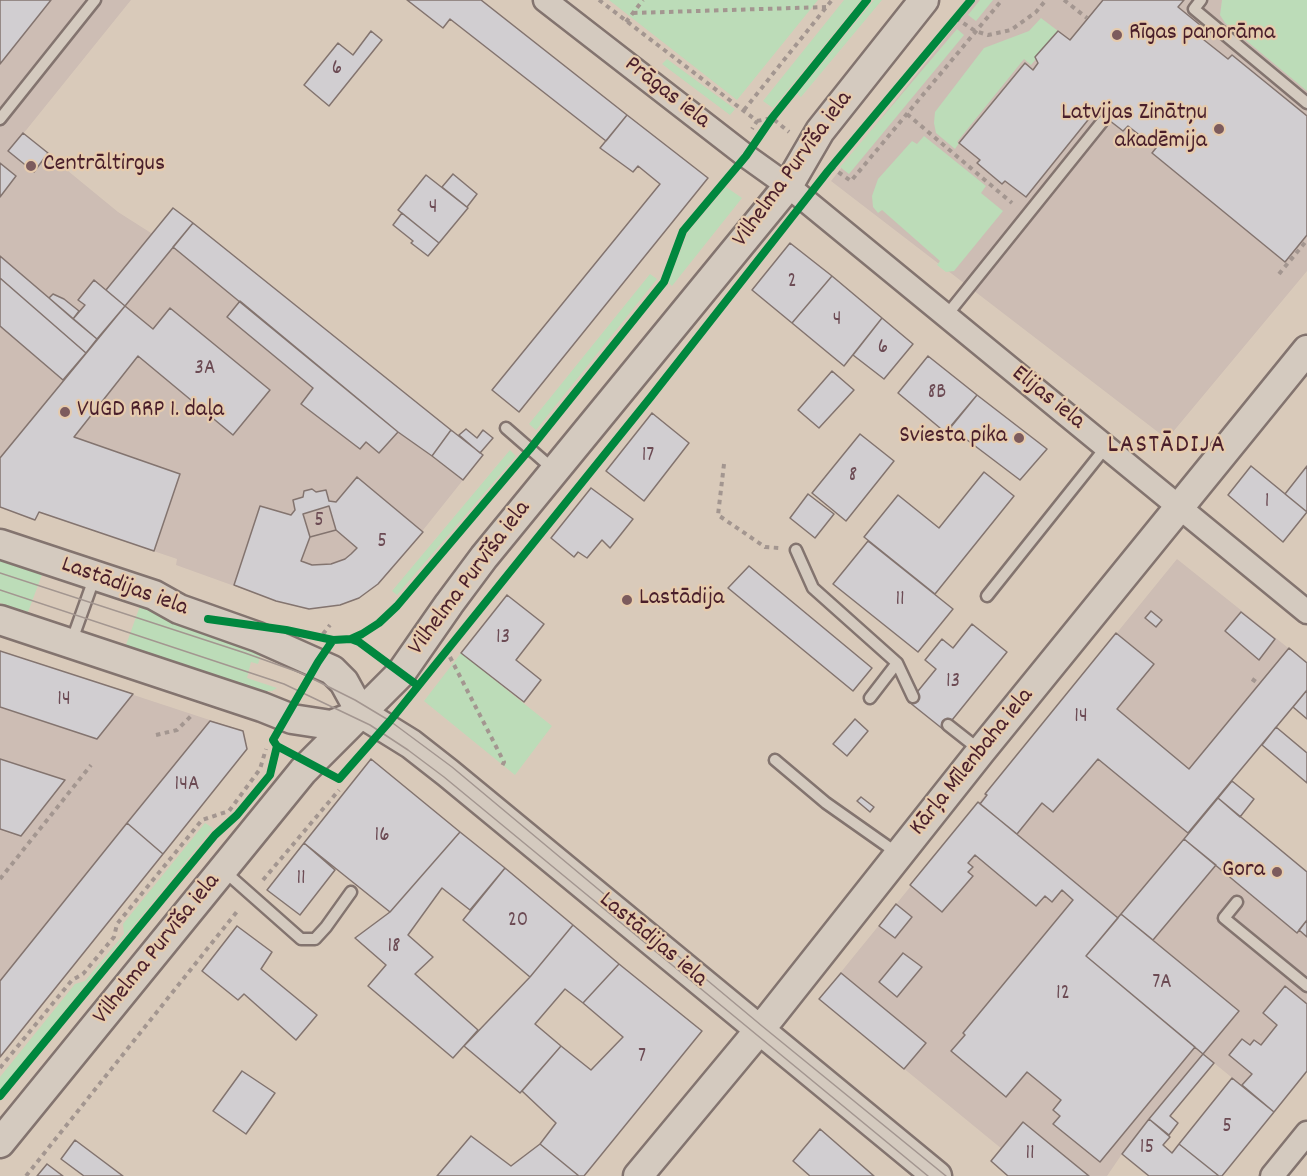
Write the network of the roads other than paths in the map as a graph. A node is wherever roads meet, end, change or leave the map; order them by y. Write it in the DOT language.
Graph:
graph roads {
  1 [pos="94,0"];
  2 [pos="545,0"];
  3 [pos="924,0"];
  4 [pos="1201,0"];
  5 [pos="1307,103"];
  6 [pos="0,119"];
  7 [pos="1102,122"];
  8 [pos="797,192"];
  9 [pos="946,316"];
  10 [pos="1307,350"];
  11 [pos="506,428"];
  12 [pos="1106,447"];
  13 [pos="555,470"];
  14 [pos="1180,508"];
  15 [pos="0,544"];
  16 [pos="796,550"];
  17 [pos="96,576"];
  18 [pos="987,596"];
  19 [pos="1307,612"];
  20 [pos="0,620"];
  21 [pos="71,643"];
  22 [pos="897,663"];
  23 [pos="913,697"];
  24 [pos="870,698"];
  25 [pos="361,713"];
  26 [pos="948,725"];
  27 [pos="981,751"];
  28 [pos="775,760"];
  29 [pos="900,855"];
  30 [pos="223,870"];
  31 [pos="351,892"];
  32 [pos="1237,902"];
  33 [pos="1307,986"];
  34 [pos="759,1030"];
  35 [pos="1307,1132"];
  36 [pos="0,1143"];
  37 [pos="638,1176"];
  38 [pos="937,1176"];
  39 [pos="1272,1176"];
  1 -- 6 [label="lane"];
  2 -- 8 [label="street, Prāgas iela"];
  3 -- 8 [label="street, Vilhelma Purvīša iela"];
  4 -- 5 [label="lane"];
  7 -- 9 [label="lane"];
  8 -- 9 [label="street, Elijas iela"];
  8 -- 13 [label="street, Vilhelma Purvīša iela"];
  9 -- 12 [label="street, Elijas iela"];
  10 -- 14 [label="street, Kārļa Mīlenbaha iela"];
  11 -- 13 [label="lane"];
  12 -- 14 [label="street, Elijas iela"];
  12 -- 18 [label="lane"];
  13 -- 25 [label="street, Vilhelma Purvīša iela"];
  14 -- 19 [label="street, Elijas iela"];
  14 -- 27 [label="street, Kārļa Mīlenbaha iela"];
  15 -- 17 [label="street, Lastādijas iela"];
  16 -- 22 [label="lane"];
  17 -- 21 [label="lane"];
  17 -- 25 [label="street, Lastādijas iela"];
  20 -- 21 [label="street"];
  21 -- 25 [label="street"];
  22 -- 23 [label="lane"];
  22 -- 24 [label="lane"];
  25 -- 30 [label="street, Vilhelma Purvīša iela"];
  25 -- 34 [label="street, Lastādijas iela"];
  26 -- 27 [label="lane"];
  27 -- 29 [label="street, Kārļa Mīlenbaha iela"];
  28 -- 29 [label="lane"];
  29 -- 34 [label="street, Kārļa Mīlenbaha iela"];
  30 -- 31 [label="lane"];
  30 -- 36 [label="street, Vilhelma Purvīša iela"];
  32 -- 33 [label="lane"];
  34 -- 37 [label="street, Kārļa Mīlenbaha iela"];
  34 -- 38 [label="street, Lastādijas iela"];
  35 -- 39 [label="street"];
}
